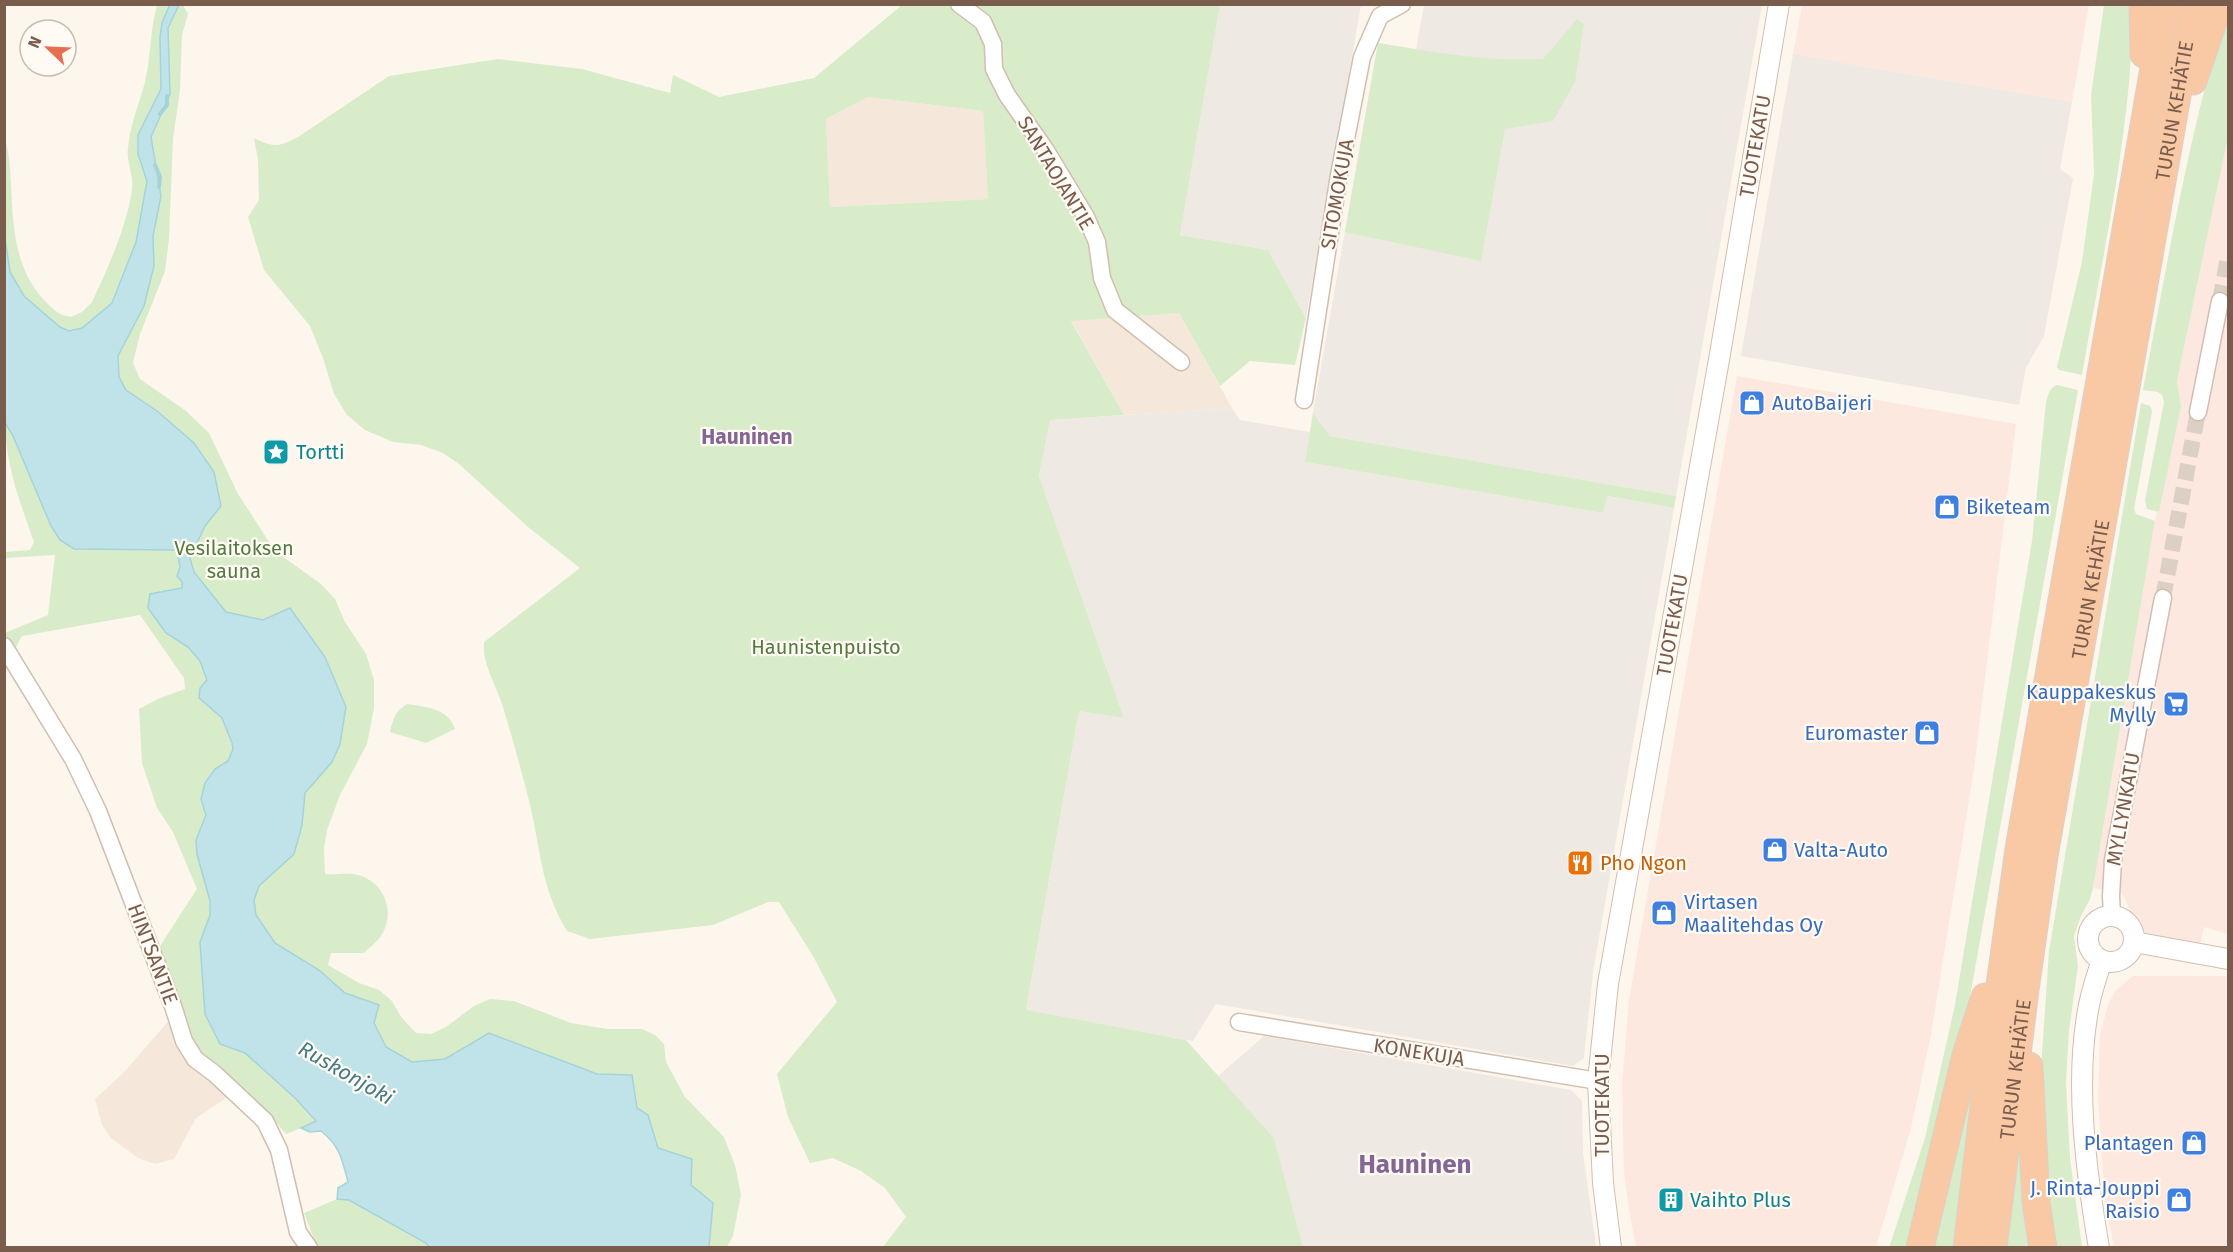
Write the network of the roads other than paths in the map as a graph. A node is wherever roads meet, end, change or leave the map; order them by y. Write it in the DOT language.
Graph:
graph roads {
  1 [pos="959,4"];
  2 [pos="1402,4"];
  3 [pos="1779,4"];
  4 [pos="2143,4"];
  5 [pos="2165,4"];
  6 [pos="2193,4"];
  7 [pos="2219,4"];
  8 [pos="2144,120"];
  9 [pos="2164,167"];
  10 [pos="2220,301"];
  11 [pos="1181,362"];
  12 [pos="1304,400"];
  13 [pos="2198,412"];
  14 [pos="2163,597"];
  15 [pos="4,646"];
  16 [pos="2112,915"];
  17 [pos="2005,939"];
  18 [pos="2134,942"];
  19 [pos="2229,959"];
  20 [pos="2102,960"];
  21 [pos="2025,990"];
  22 [pos="1239,1022"];
  23 [pos="1598,1081"];
  24 [pos="309,1248"];
  25 [pos="1611,1248"];
  26 [pos="1920,1248"];
  27 [pos="1967,1248"];
  28 [pos="1993,1248"];
  29 [pos="2043,1248"];
  30 [pos="2099,1248"];
  1 -- 11 [label="street, SANTAOJANTIE"];
  2 -- 12 [label="street, SITOMOKUJA"];
  3 -- 23 [label="street, TUOTEKATU"];
  4 -- 8 [label="highway"];
  5 -- 8 [label="highway, TURUN KEHÄTIE"];
  6 -- 9 [label="highway, TURUN KEHÄTIE"];
  7 -- 9 [label="highway"];
  8 -- 17 [label="highway, TURUN KEHÄTIE"];
  9 -- 21 [label="highway, TURUN KEHÄTIE"];
  10 -- 13 [label="street"];
  14 -- 16 [label="street, MYLLYNKATU"];
  15 -- 24 [label="street, HINTSANTIE"];
  16 -- 18 [label="street"];
  16 -- 20 [label="street"];
  17 -- 26 [label="highway"];
  17 -- 27 [label="highway, TURUN KEHÄTIE"];
  18 -- 19 [label="street"];
  18 -- 20 [label="street"];
  20 -- 30 [label="street"];
  21 -- 28 [label="highway, TURUN KEHÄTIE"];
  21 -- 29 [label="highway"];
  22 -- 23 [label="street, KONEKUJA"];
  23 -- 25 [label="street, TUOTEKATU"];
}
